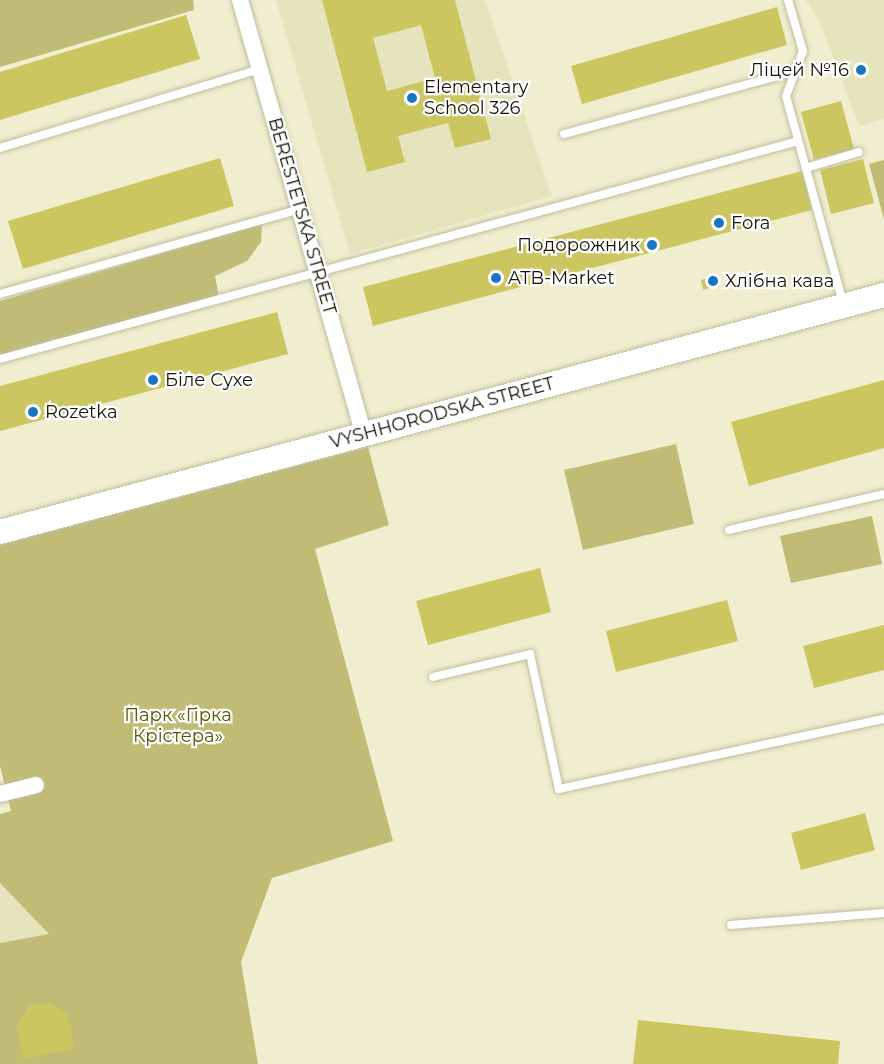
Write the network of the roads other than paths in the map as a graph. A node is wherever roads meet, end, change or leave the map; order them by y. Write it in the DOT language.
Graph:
graph roads {
  1 [pos="240,0"];
  2 [pos="788,0"];
  3 [pos="260,69"];
  4 [pos="796,71"];
  5 [pos="564,134"];
  6 [pos="798,141"];
  7 [pos="0,148"];
  8 [pos="859,152"];
  9 [pos="806,168"];
  10 [pos="300,209"];
  11 [pos="319,276"];
  12 [pos="0,281"];
  13 [pos="1,293"];
  14 [pos="884,295"];
  15 [pos="844,306"];
  16 [pos="0,359"];
  17 [pos="363,432"];
  18 [pos="884,494"];
  19 [pos="729,530"];
  20 [pos="0,532"];
  21 [pos="433,677"];
  22 [pos="884,719"];
  23 [pos="36,785"];
  24 [pos="0,794"];
  25 [pos="884,913"];
  26 [pos="731,925"];
  1 -- 3 [label="street, BERESTETSKA STREET"];
  2 -- 4 [label="lane"];
  3 -- 7 [label="lane"];
  3 -- 10 [label="street, BERESTETSKA STREET"];
  4 -- 5 [label="lane"];
  4 -- 6 [label="lane"];
  6 -- 9 [label="lane"];
  6 -- 11 [label="lane"];
  8 -- 9 [label="lane"];
  9 -- 15 [label="lane"];
  10 -- 11 [label="street, BERESTETSKA STREET"];
  10 -- 13 [label="lane"];
  11 -- 16 [label="lane"];
  11 -- 17 [label="street, BERESTETSKA STREET"];
  12 -- 13 [label="lane"];
  14 -- 15 [label="main road, VYSHHORODSKA STREET"];
  15 -- 17 [label="main road, VYSHHORODSKA STREET"];
  17 -- 20 [label="main road, VYSHHORODSKA STREET"];
  18 -- 19 [label="lane"];
  21 -- 22 [label="lane"];
  23 -- 24 [label="street"];
  25 -- 26 [label="lane"];
}
